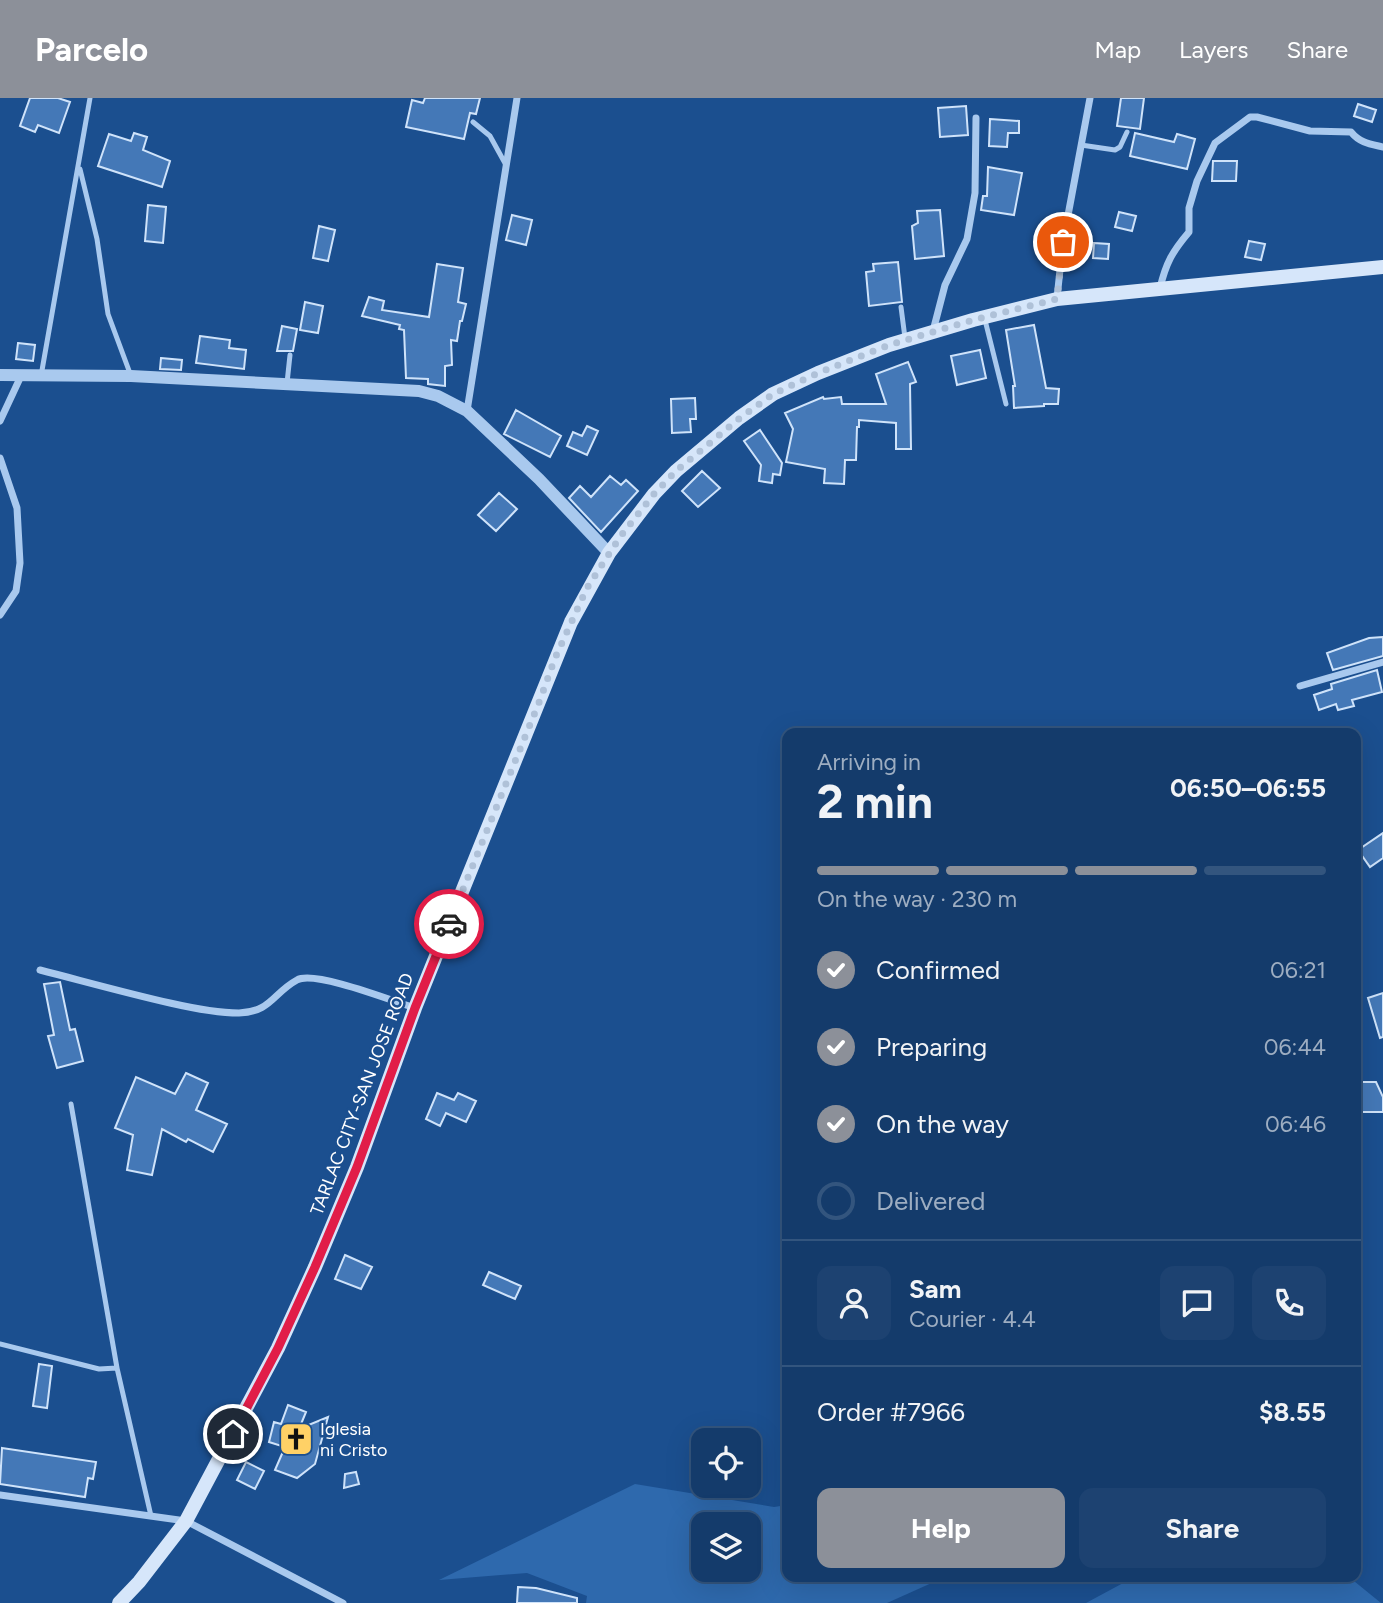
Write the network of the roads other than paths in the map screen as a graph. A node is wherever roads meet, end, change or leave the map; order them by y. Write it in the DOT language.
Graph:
graph roads {
  1 [pos="90,98"];
  2 [pos="517,98"];
  3 [pos="1090,98"];
  4 [pos="976,118"];
  5 [pos="473,122"];
  6 [pos="1127,132"];
  7 [pos="1081,145"];
  8 [pos="1383,147"];
  9 [pos="79,165"];
  10 [pos="506,165"];
  11 [pos="1383,267"];
  12 [pos="1160,289"];
  13 [pos="1057,299"];
  14 [pos="901,307"];
  15 [pos="984,317"];
  16 [pos="933,332"];
  17 [pos="905,340"];
  18 [pos="290,355"];
  19 [pos="0,375"];
  20 [pos="21,376"];
  21 [pos="41,376"];
  22 [pos="131,376"];
  23 [pos="287,383"];
  24 [pos="1006,404"];
  25 [pos="467,411"];
  26 [pos="0,421"];
  27 [pos="0,458"];
  28 [pos="609,553"];
  29 [pos="0,615"];
  30 [pos="1383,662"];
  31 [pos="1300,686"];
  32 [pos="40,970"];
  33 [pos="415,1008"];
  34 [pos="71,1104"];
  35 [pos="0,1344"];
  36 [pos="117,1368"];
  37 [pos="0,1495"];
  38 [pos="151,1516"];
  39 [pos="186,1521"];
  40 [pos="119,1603"];
  41 [pos="343,1603"];
  1 -- 9 [label="lane"];
  2 -- 10 [label="street"];
  3 -- 7 [label="street"];
  4 -- 16 [label="street"];
  5 -- 10 [label="lane"];
  6 -- 7 [label="lane"];
  7 -- 13 [label="street"];
  8 -- 12 [label="street"];
  9 -- 21 [label="lane"];
  9 -- 22 [label="lane"];
  10 -- 25 [label="street"];
  11 -- 12 [label="main road, TARLAC CITY-SAN JOSE ROAD"];
  12 -- 13 [label="main road, TARLAC CITY-SAN JOSE ROAD"];
  13 -- 15 [label="main road, TARLAC CITY-SAN JOSE ROAD"];
  14 -- 17 [label="lane"];
  15 -- 16 [label="main road, TARLAC CITY-SAN JOSE ROAD"];
  15 -- 24 [label="lane"];
  16 -- 17 [label="main road, TARLAC CITY-SAN JOSE ROAD"];
  17 -- 28 [label="main road, TARLAC CITY-SAN JOSE ROAD"];
  18 -- 23 [label="lane"];
  19 -- 20 [label="street"];
  20 -- 21 [label="street"];
  20 -- 26 [label="street"];
  21 -- 22 [label="street"];
  22 -- 23 [label="street"];
  23 -- 25 [label="street"];
  25 -- 28 [label="street"];
  27 -- 29 [label="street"];
  28 -- 33 [label="main road, TARLAC CITY-SAN JOSE ROAD"];
  30 -- 31 [label="street"];
  32 -- 33 [label="street"];
  33 -- 39 [label="main road, TARLAC CITY-SAN JOSE ROAD"];
  34 -- 36 [label="lane"];
  35 -- 36 [label="lane"];
  36 -- 38 [label="lane"];
  37 -- 38 [label="street"];
  38 -- 39 [label="street"];
  39 -- 40 [label="main road, TARLAC CITY-SAN JOSE ROAD"];
  39 -- 41 [label="street"];
}
